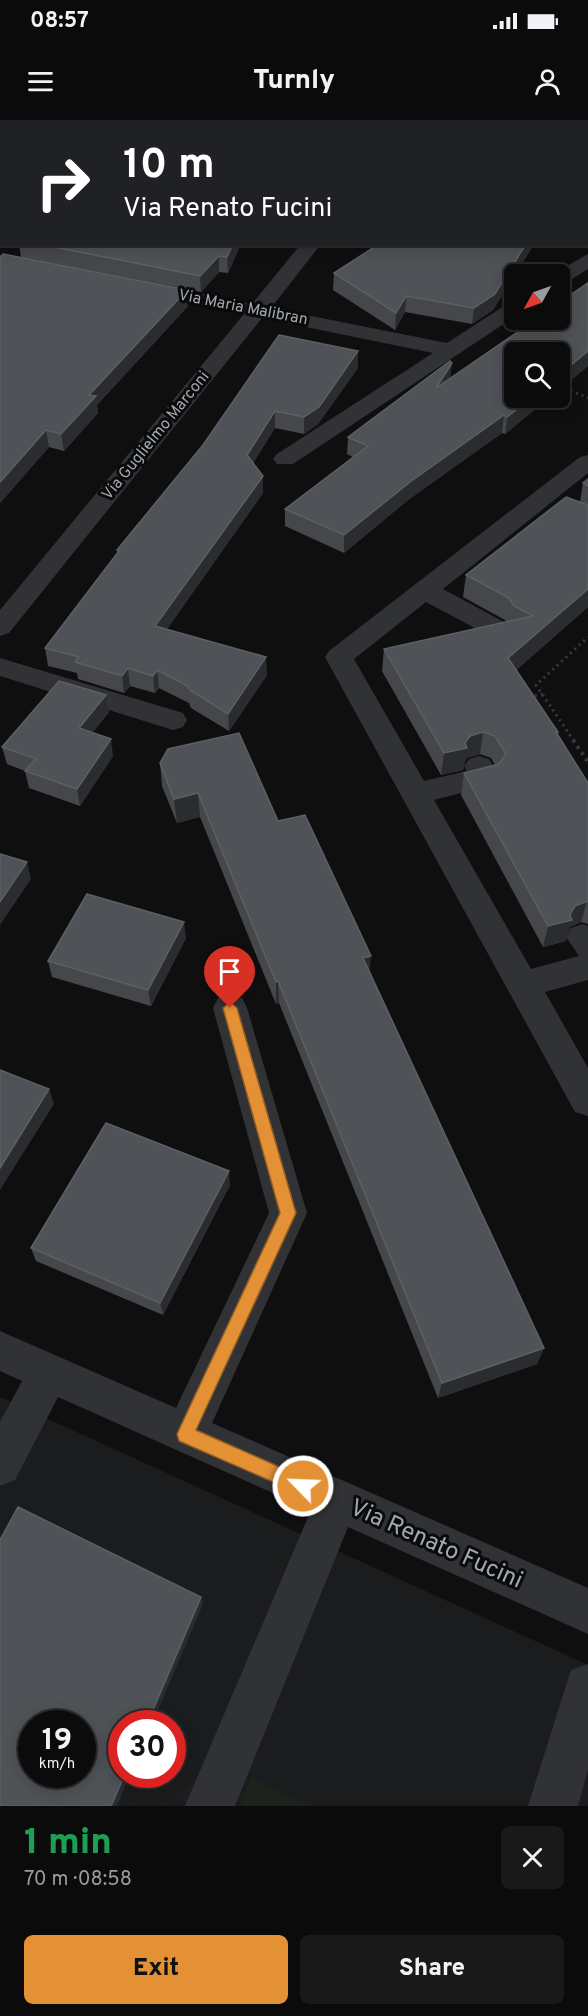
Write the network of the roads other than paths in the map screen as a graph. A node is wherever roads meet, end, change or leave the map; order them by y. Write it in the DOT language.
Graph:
graph roads {
  1 [pos="310,246"];
  2 [pos="588,260"];
  3 [pos="570,272"];
  4 [pos="125,285"];
  5 [pos="258,310"];
  6 [pos="504,315"];
  7 [pos="451,350"];
  8 [pos="285,459"];
  9 [pos="588,462"];
  10 [pos="424,590"];
  11 [pos="0,627"];
  12 [pos="495,628"];
  13 [pos="0,667"];
  14 [pos="173,720"];
  15 [pos="478,766"];
  16 [pos="417,794"];
  17 [pos="586,950"];
  18 [pos="523,986"];
  19 [pos="230,1008"];
  20 [pos="588,1101"];
  21 [pos="0,1352"];
  22 [pos="49,1373"];
  23 [pos="185,1434"];
  24 [pos="0,1466"];
  25 [pos="337,1501"];
  26 [pos="588,1611"];
  27 [pos="588,1687"];
  28 [pos="210,1806"];
  29 [pos="553,1806"];
  1 -- 5 [label="street, Via Guglielmo Marconi"];
  2 -- 3 [label="street"];
  4 -- 5 [label="street, Via Maria Malibran"];
  5 -- 7 [label="street, Via Maria Malibran"];
  5 -- 11 [label="street, Via Guglielmo Marconi"];
  6 -- 7 [label="street"];
  7 -- 8 [label="street"];
  9 -- 10 [label="street"];
  10 -- 12 [label="street"];
  10 -- 16 [label="street"];
  13 -- 14 [label="street"];
  15 -- 16 [label="street"];
  16 -- 18 [label="street"];
  17 -- 18 [label="street"];
  18 -- 20 [label="street"];
  19 -- 23 [label="street"];
  21 -- 22 [label="street, Via Renato Fucini"];
  22 -- 23 [label="street, Via Renato Fucini"];
  22 -- 24 [label="street"];
  23 -- 25 [label="street, Via Renato Fucini"];
  25 -- 26 [label="street, Via Renato Fucini"];
  25 -- 28 [label="street"];
  27 -- 29 [label="street"];
}
